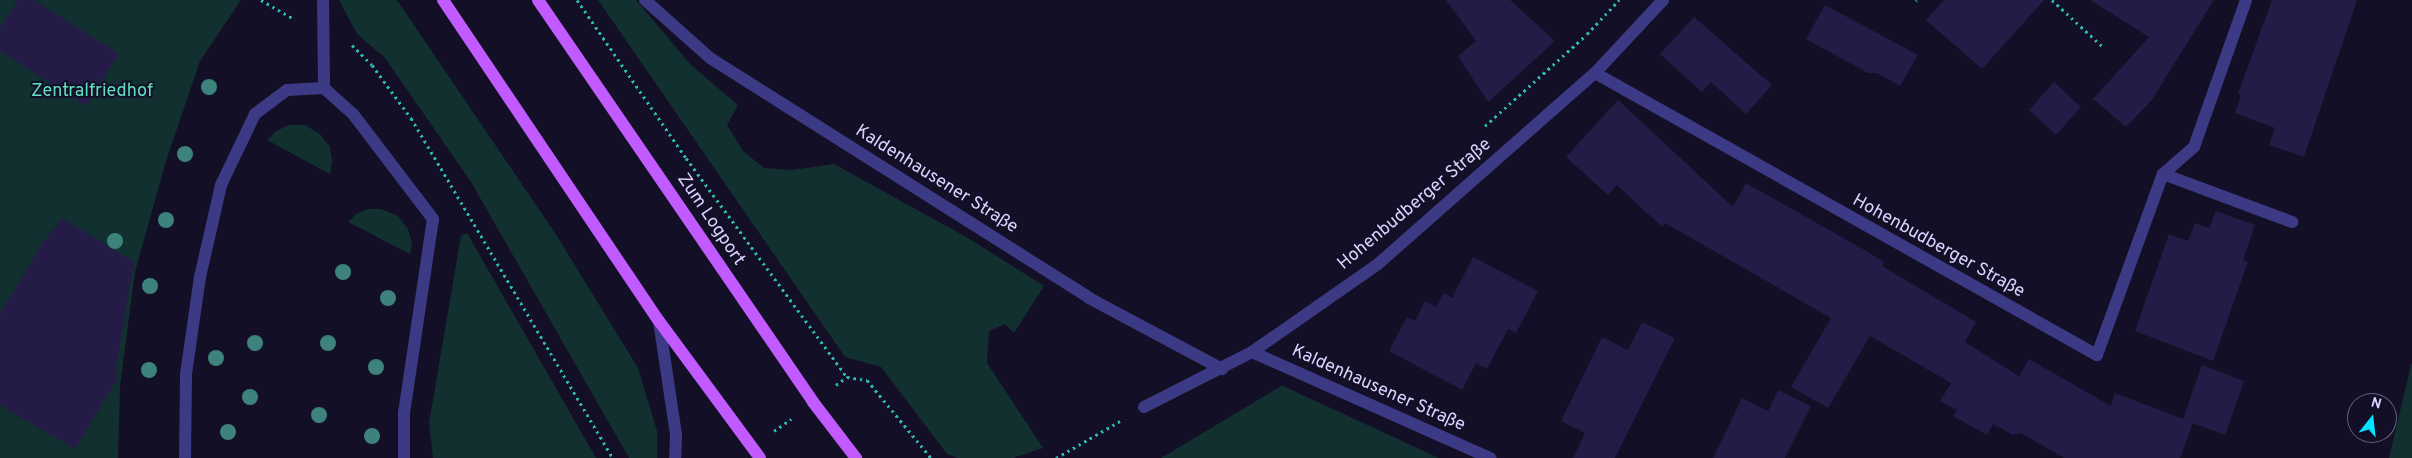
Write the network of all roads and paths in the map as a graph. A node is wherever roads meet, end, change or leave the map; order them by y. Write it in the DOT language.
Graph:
graph roads {
  1 [pos="261,0"];
  2 [pos="324,0"];
  3 [pos="443,0"];
  4 [pos="538,0"];
  5 [pos="577,0"];
  6 [pos="645,0"];
  7 [pos="1618,0"];
  8 [pos="1663,0"];
  9 [pos="2052,0"];
  10 [pos="2246,0"];
  11 [pos="324,30"];
  12 [pos="2102,46"];
  13 [pos="1595,73"];
  14 [pos="324,88"];
  15 [pos="1485,126"];
  16 [pos="2163,174"];
  17 [pos="2292,222"];
  18 [pos="659,321"];
  19 [pos="1252,352"];
  20 [pos="1222,369"];
  21 [pos="1144,407"];
  22 [pos="185,458"];
  23 [pos="404,458"];
  24 [pos="612,458"];
  25 [pos="675,458"];
  26 [pos="760,458"];
  27 [pos="856,458"];
  28 [pos="931,458"];
  29 [pos="1056,458"];
  30 [pos="1490,458"];
  1 -- 11 [label="path"];
  2 -- 11 [label="street"];
  3 -- 18 [label="main road"];
  4 -- 27 [label="main road, Zum Logport"];
  5 -- 28 [label="path"];
  6 -- 20 [label="street, Kaldenhausener Straße"];
  7 -- 15 [label="path"];
  8 -- 13 [label="street, Hohenbudberger Straße"];
  9 -- 12 [label="path"];
  10 -- 16 [label="street, Hohenbudberger Straße"];
  11 -- 14 [label="street"];
  11 -- 24 [label="path"];
  13 -- 16 [label="street, Hohenbudberger Straße"];
  13 -- 19 [label="street, Hohenbudberger Straße"];
  14 -- 22 [label="street"];
  14 -- 23 [label="street"];
  16 -- 17 [label="street"];
  18 -- 25 [label="street"];
  18 -- 26 [label="main road"];
  19 -- 20 [label="street, Hohenbudberger Straße"];
  19 -- 30 [label="street, Kaldenhausener Straße"];
  20 -- 21 [label="street, Hohenbudberger Straße"];
  21 -- 29 [label="path"];
}
